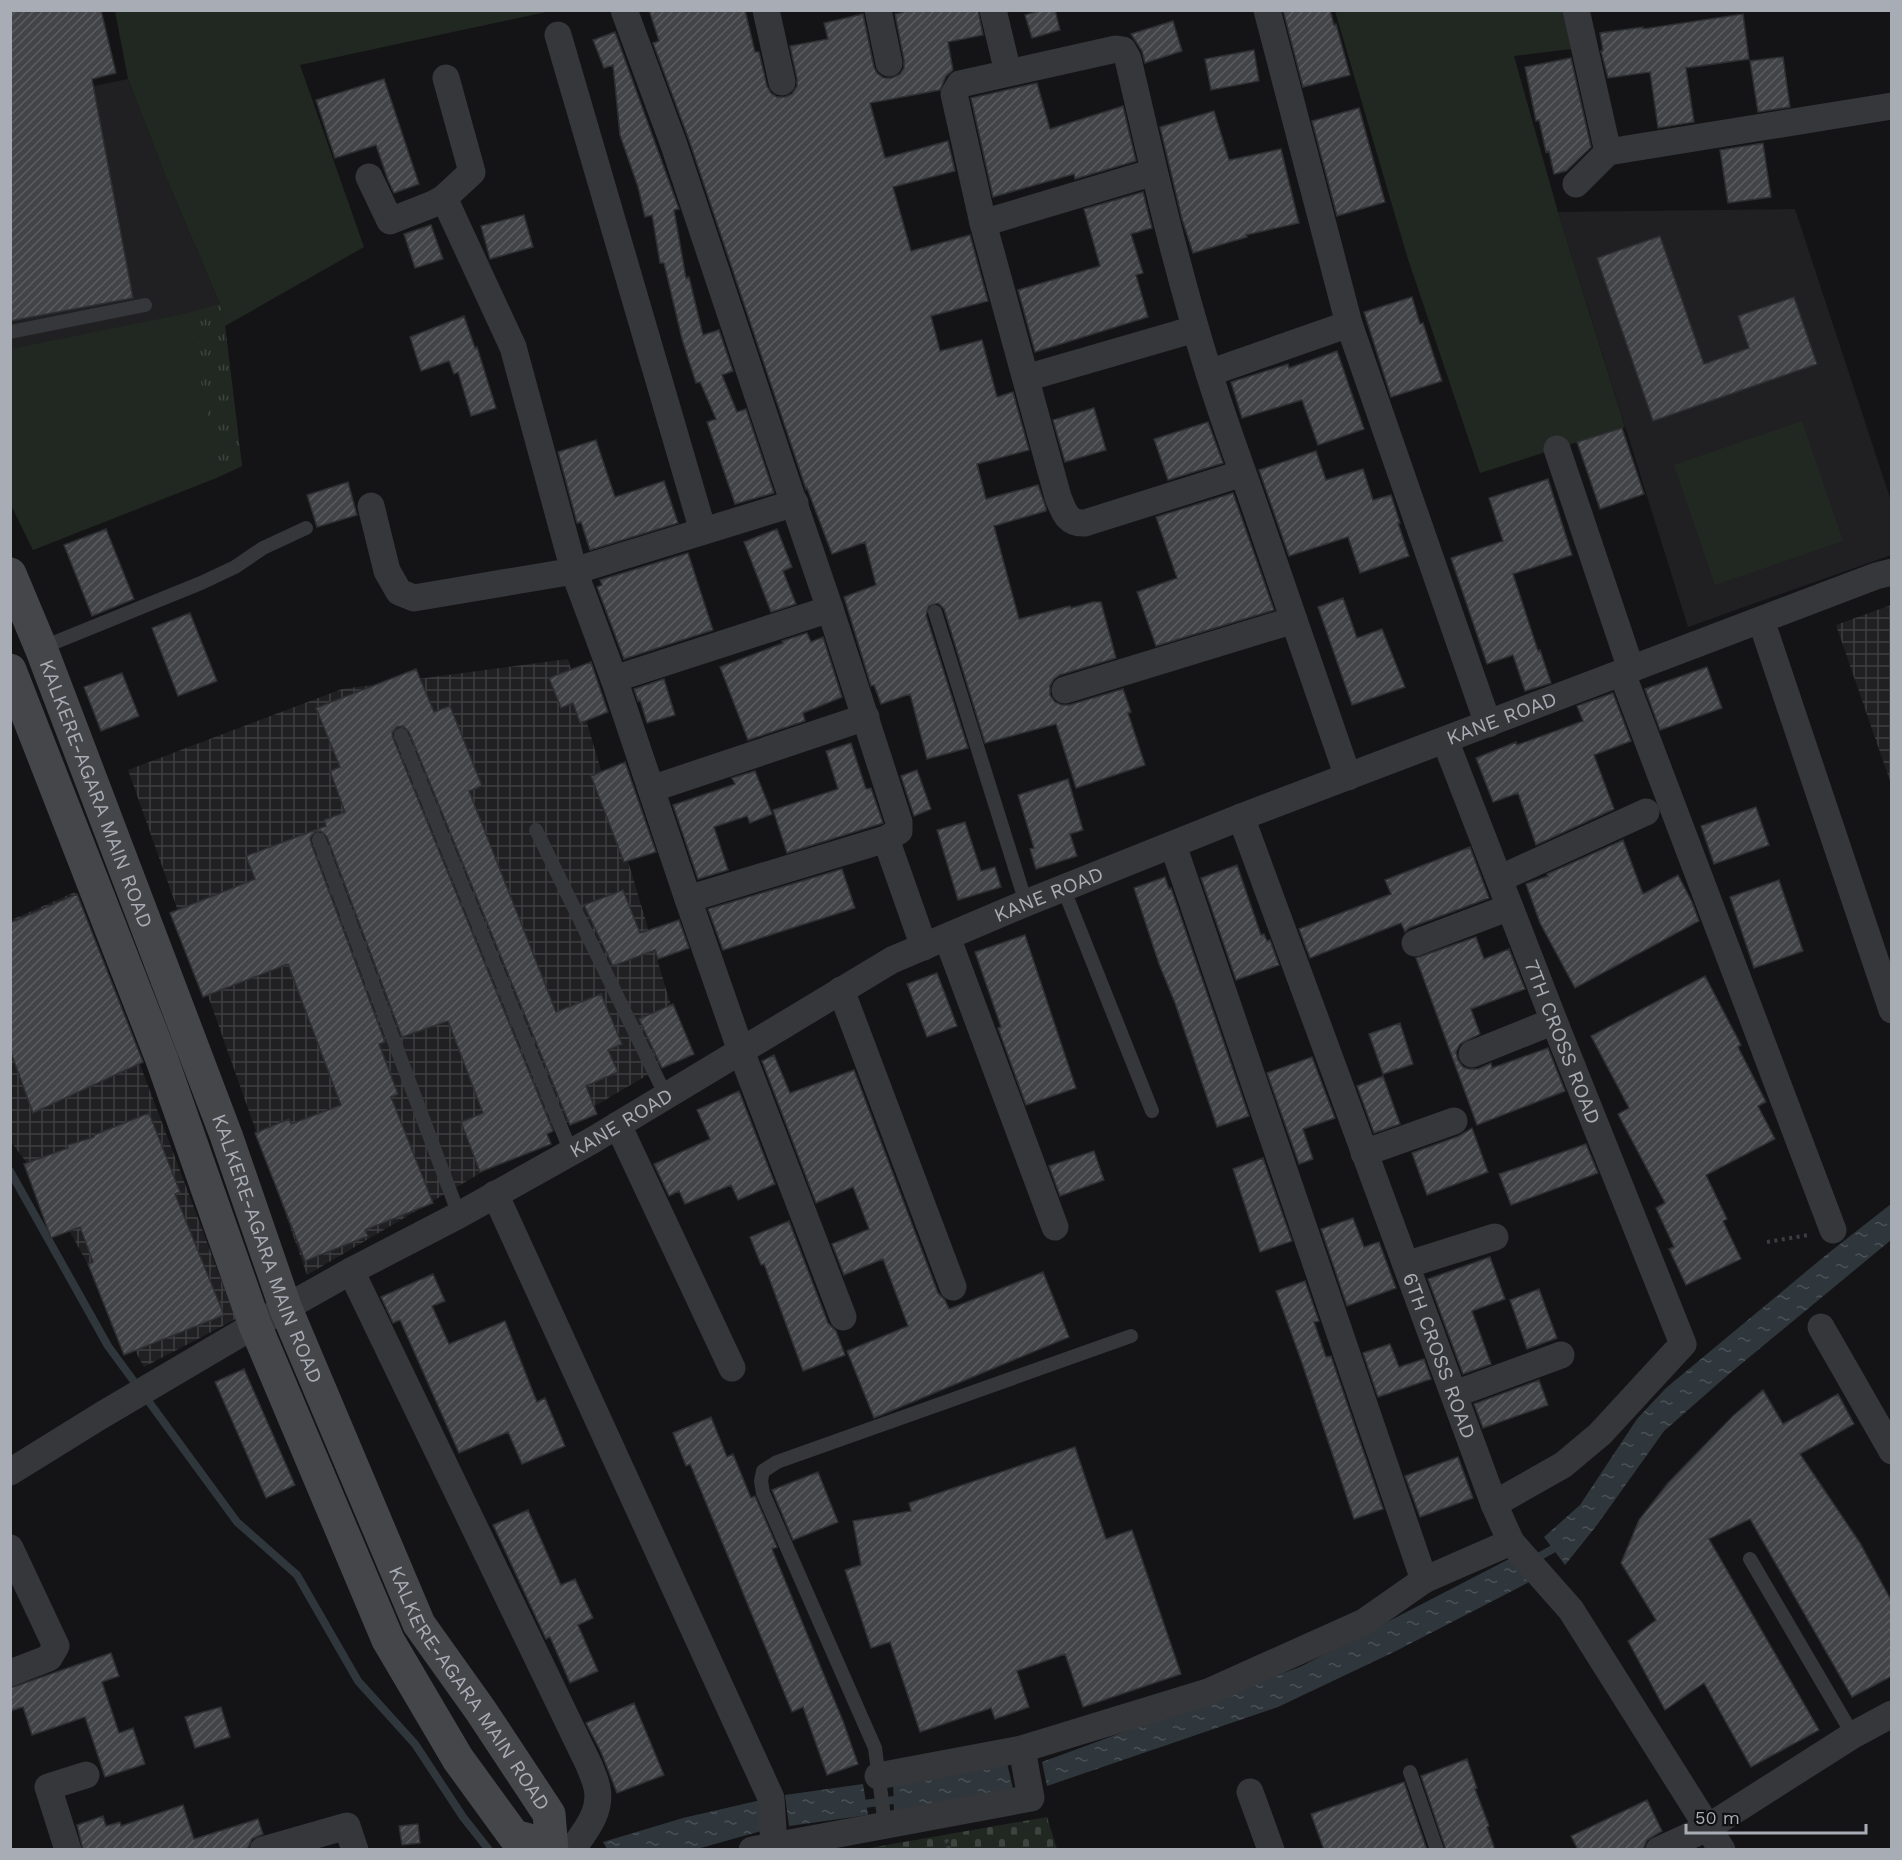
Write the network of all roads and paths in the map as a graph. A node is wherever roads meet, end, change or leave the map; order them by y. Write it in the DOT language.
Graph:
graph roads {
  1 [pos="624,10"];
  2 [pos="766,10"];
  3 [pos="878,10"];
  4 [pos="993,10"];
  5 [pos="1267,10"];
  6 [pos="1584,12"];
  7 [pos="558,34"];
  8 [pos="889,63"];
  9 [pos="1006,64"];
  10 [pos="446,78"];
  11 [pos="782,82"];
  12 [pos="1892,106"];
  13 [pos="1608,152"];
  14 [pos="1154,172"];
  15 [pos="369,177"];
  16 [pos="1576,184"];
  17 [pos="444,198"];
  18 [pos="983,224"];
  19 [pos="145,305"];
  20 [pos="1348,324"];
  21 [pos="1196,329"];
  22 [pos="10,332"];
  23 [pos="1209,373"];
  24 [pos="1026,378"];
  25 [pos="1557,449"];
  26 [pos="1243,473"];
  27 [pos="795,503"];
  28 [pos="371,506"];
  29 [pos="306,528"];
  30 [pos="703,531"];
  31 [pos="574,571"];
  32 [pos="1892,572"];
  33 [pos="10,574"];
  34 [pos="830,609"];
  35 [pos="935,612"];
  36 [pos="1294,620"];
  37 [pos="1761,620"];
  38 [pos="40,648"];
  39 [pos="10,670"];
  40 [pos="1626,671"];
  41 [pos="614,679"];
  42 [pos="1065,690"];
  43 [pos="866,717"];
  44 [pos="1488,724"];
  45 [pos="401,735"];
  46 [pos="1445,740"];
  47 [pos="1348,777"];
  48 [pos="651,789"];
  49 [pos="1646,812"];
  50 [pos="1241,817"];
  51 [pos="536,830"];
  52 [pos="886,839"];
  53 [pos="319,840"];
  54 [pos="1173,845"];
  55 [pos="1499,879"];
  56 [pos="1064,890"];
  57 [pos="688,899"];
  58 [pos="1026,903"];
  59 [pos="1510,908"];
  60 [pos="936,942"];
  61 [pos="1415,943"];
  62 [pos="841,990"];
  63 [pos="1892,1010"];
  64 [pos="1554,1022"];
  65 [pos="741,1051"];
  66 [pos="1472,1054"];
  67 [pos="666,1096"];
  68 [pos="1152,1111"];
  69 [pos="1454,1121"];
  70 [pos="618,1125"];
  71 [pos="571,1152"];
  72 [pos="1364,1153"];
  73 [pos="495,1194"];
  74 [pos="459,1215"];
  75 [pos="1055,1227"];
  76 [pos="1833,1230"];
  77 [pos="1495,1237"];
  78 [pos="1767,1242"];
  79 [pos="1406,1265"];
  80 [pos="351,1271"];
  81 [pos="953,1287"];
  82 [pos="286,1309"];
  83 [pos="843,1317"];
  84 [pos="255,1324"];
  85 [pos="1821,1327"];
  86 [pos="1131,1336"];
  87 [pos="1562,1354"];
  88 [pos="732,1368"];
  89 [pos="1455,1394"];
  90 [pos="1892,1451"];
  91 [pos="10,1472"];
  92 [pos="1494,1504"];
  93 [pos="10,1548"];
  94 [pos="1517,1549"];
  95 [pos="1750,1559"];
  96 [pos="1424,1580"];
  97 [pos="10,1673"];
  98 [pos="1892,1714"];
  99 [pos="1853,1734"];
  100 [pos="1022,1749"];
  101 [pos="1410,1772"];
  102 [pos="86,1775"];
  103 [pos="878,1776"];
  104 [pos="1250,1792"];
  105 [pos="883,1819"];
  106 [pos="1715,1839"];
  107 [pos="766,1840"];
  108 [pos="558,1848"];
  109 [pos="68,1850"];
  110 [pos="263,1850"];
  111 [pos="355,1850"];
  112 [pos="1271,1850"];
  113 [pos="1437,1850"];
  114 [pos="1659,1850"];
  1 -- 27 [label="street"];
  2 -- 11 [label="street"];
  3 -- 8 [label="street"];
  4 -- 9 [label="street"];
  5 -- 20 [label="street"];
  6 -- 13 [label="street"];
  7 -- 30 [label="street"];
  10 -- 17 [label="street"];
  12 -- 13 [label="street"];
  13 -- 16 [label="street"];
  14 -- 18 [label="street"];
  14 -- 18 [label="street"];
  14 -- 21 [label="street"];
  15 -- 17 [label="street"];
  17 -- 31 [label="street"];
  18 -- 24 [label="street"];
  19 -- 22 [label="lane"];
  20 -- 23 [label="street"];
  20 -- 44 [label="street"];
  21 -- 23 [label="street"];
  21 -- 24 [label="street"];
  23 -- 26 [label="street"];
  24 -- 26 [label="street"];
  25 -- 40 [label="street"];
  26 -- 36 [label="street"];
  27 -- 30 [label="street"];
  27 -- 34 [label="street"];
  28 -- 31 [label="street"];
  29 -- 38 [label="lane"];
  30 -- 31 [label="street"];
  31 -- 41 [label="street"];
  32 -- 37 [label="street, KANE ROAD"];
  33 -- 38 [label="street, KALKERE-AGARA MAIN ROAD"];
  34 -- 41 [label="street"];
  34 -- 43 [label="street"];
  35 -- 58 [label="lane"];
  36 -- 42 [label="street"];
  36 -- 47 [label="street"];
  37 -- 40 [label="street, KANE ROAD"];
  37 -- 63 [label="street"];
  38 -- 82 [label="street, KALKERE-AGARA MAIN ROAD"];
  39 -- 84 [label="street, KALKERE-AGARA MAIN ROAD"];
  40 -- 44 [label="street, KANE ROAD"];
  40 -- 76 [label="street"];
  41 -- 48 [label="street"];
  43 -- 48 [label="street"];
  43 -- 52 [label="street"];
  44 -- 46 [label="street, KANE ROAD"];
  45 -- 71 [label="lane"];
  46 -- 47 [label="street, KANE ROAD"];
  46 -- 55 [label="street, 7TH CROSS ROAD"];
  47 -- 50 [label="street, KANE ROAD"];
  48 -- 57 [label="street"];
  49 -- 55 [label="street"];
  50 -- 54 [label="street, KANE ROAD"];
  50 -- 72 [label="street, 6TH CROSS ROAD"];
  51 -- 67 [label="lane"];
  52 -- 57 [label="street"];
  52 -- 60 [label="street"];
  53 -- 74 [label="lane"];
  54 -- 56 [label="street, KANE ROAD"];
  54 -- 96 [label="street"];
  55 -- 59 [label="street, 7TH CROSS ROAD"];
  56 -- 58 [label="street, KANE ROAD"];
  56 -- 68 [label="lane"];
  57 -- 65 [label="street"];
  58 -- 60 [label="street, KANE ROAD"];
  59 -- 61 [label="street"];
  59 -- 64 [label="street, 7TH CROSS ROAD"];
  60 -- 62 [label="street, KANE ROAD"];
  60 -- 75 [label="street"];
  62 -- 65 [label="street, KANE ROAD"];
  62 -- 81 [label="street"];
  64 -- 66 [label="street"];
  64 -- 92 [label="street, 7TH CROSS ROAD"];
  65 -- 67 [label="street, KANE ROAD"];
  65 -- 83 [label="street"];
  67 -- 70 [label="street, KANE ROAD"];
  69 -- 72 [label="street"];
  70 -- 71 [label="street, KANE ROAD"];
  70 -- 88 [label="street"];
  71 -- 73 [label="street, KANE ROAD"];
  72 -- 79 [label="street, 6TH CROSS ROAD"];
  73 -- 74 [label="street, KANE ROAD"];
  73 -- 107 [label="street"];
  74 -- 80 [label="street, KANE ROAD"];
  76 -- 78 [label="path"];
  77 -- 79 [label="street"];
  79 -- 89 [label="street, 6TH CROSS ROAD"];
  80 -- 82 [label="street, KANE ROAD"];
  80 -- 108 [label="street"];
  82 -- 84 [label="street, KANE ROAD"];
  82 -- 108 [label="street, KALKERE-AGARA MAIN ROAD"];
  84 -- 91 [label="street, KANE ROAD"];
  84 -- 108 [label="street, KALKERE-AGARA MAIN ROAD"];
  85 -- 90 [label="street"];
  86 -- 103 [label="lane"];
  87 -- 89 [label="street"];
  89 -- 92 [label="street, 6TH CROSS ROAD"];
  92 -- 94 [label="street, 6TH CROSS ROAD"];
  93 -- 97 [label="street"];
  94 -- 96 [label="street"];
  94 -- 106 [label="street, 6TH CROSS ROAD"];
  95 -- 99 [label="lane"];
  96 -- 100 [label="street"];
  98 -- 99 [label="street"];
  99 -- 106 [label="street"];
  100 -- 103 [label="street"];
  100 -- 105 [label="street"];
  101 -- 113 [label="lane"];
  102 -- 109 [label="street"];
  103 -- 105 [label="lane"];
  104 -- 112 [label="street"];
  105 -- 107 [label="street"];
  106 -- 114 [label="street"];
  110 -- 111 [label="street"];
}
